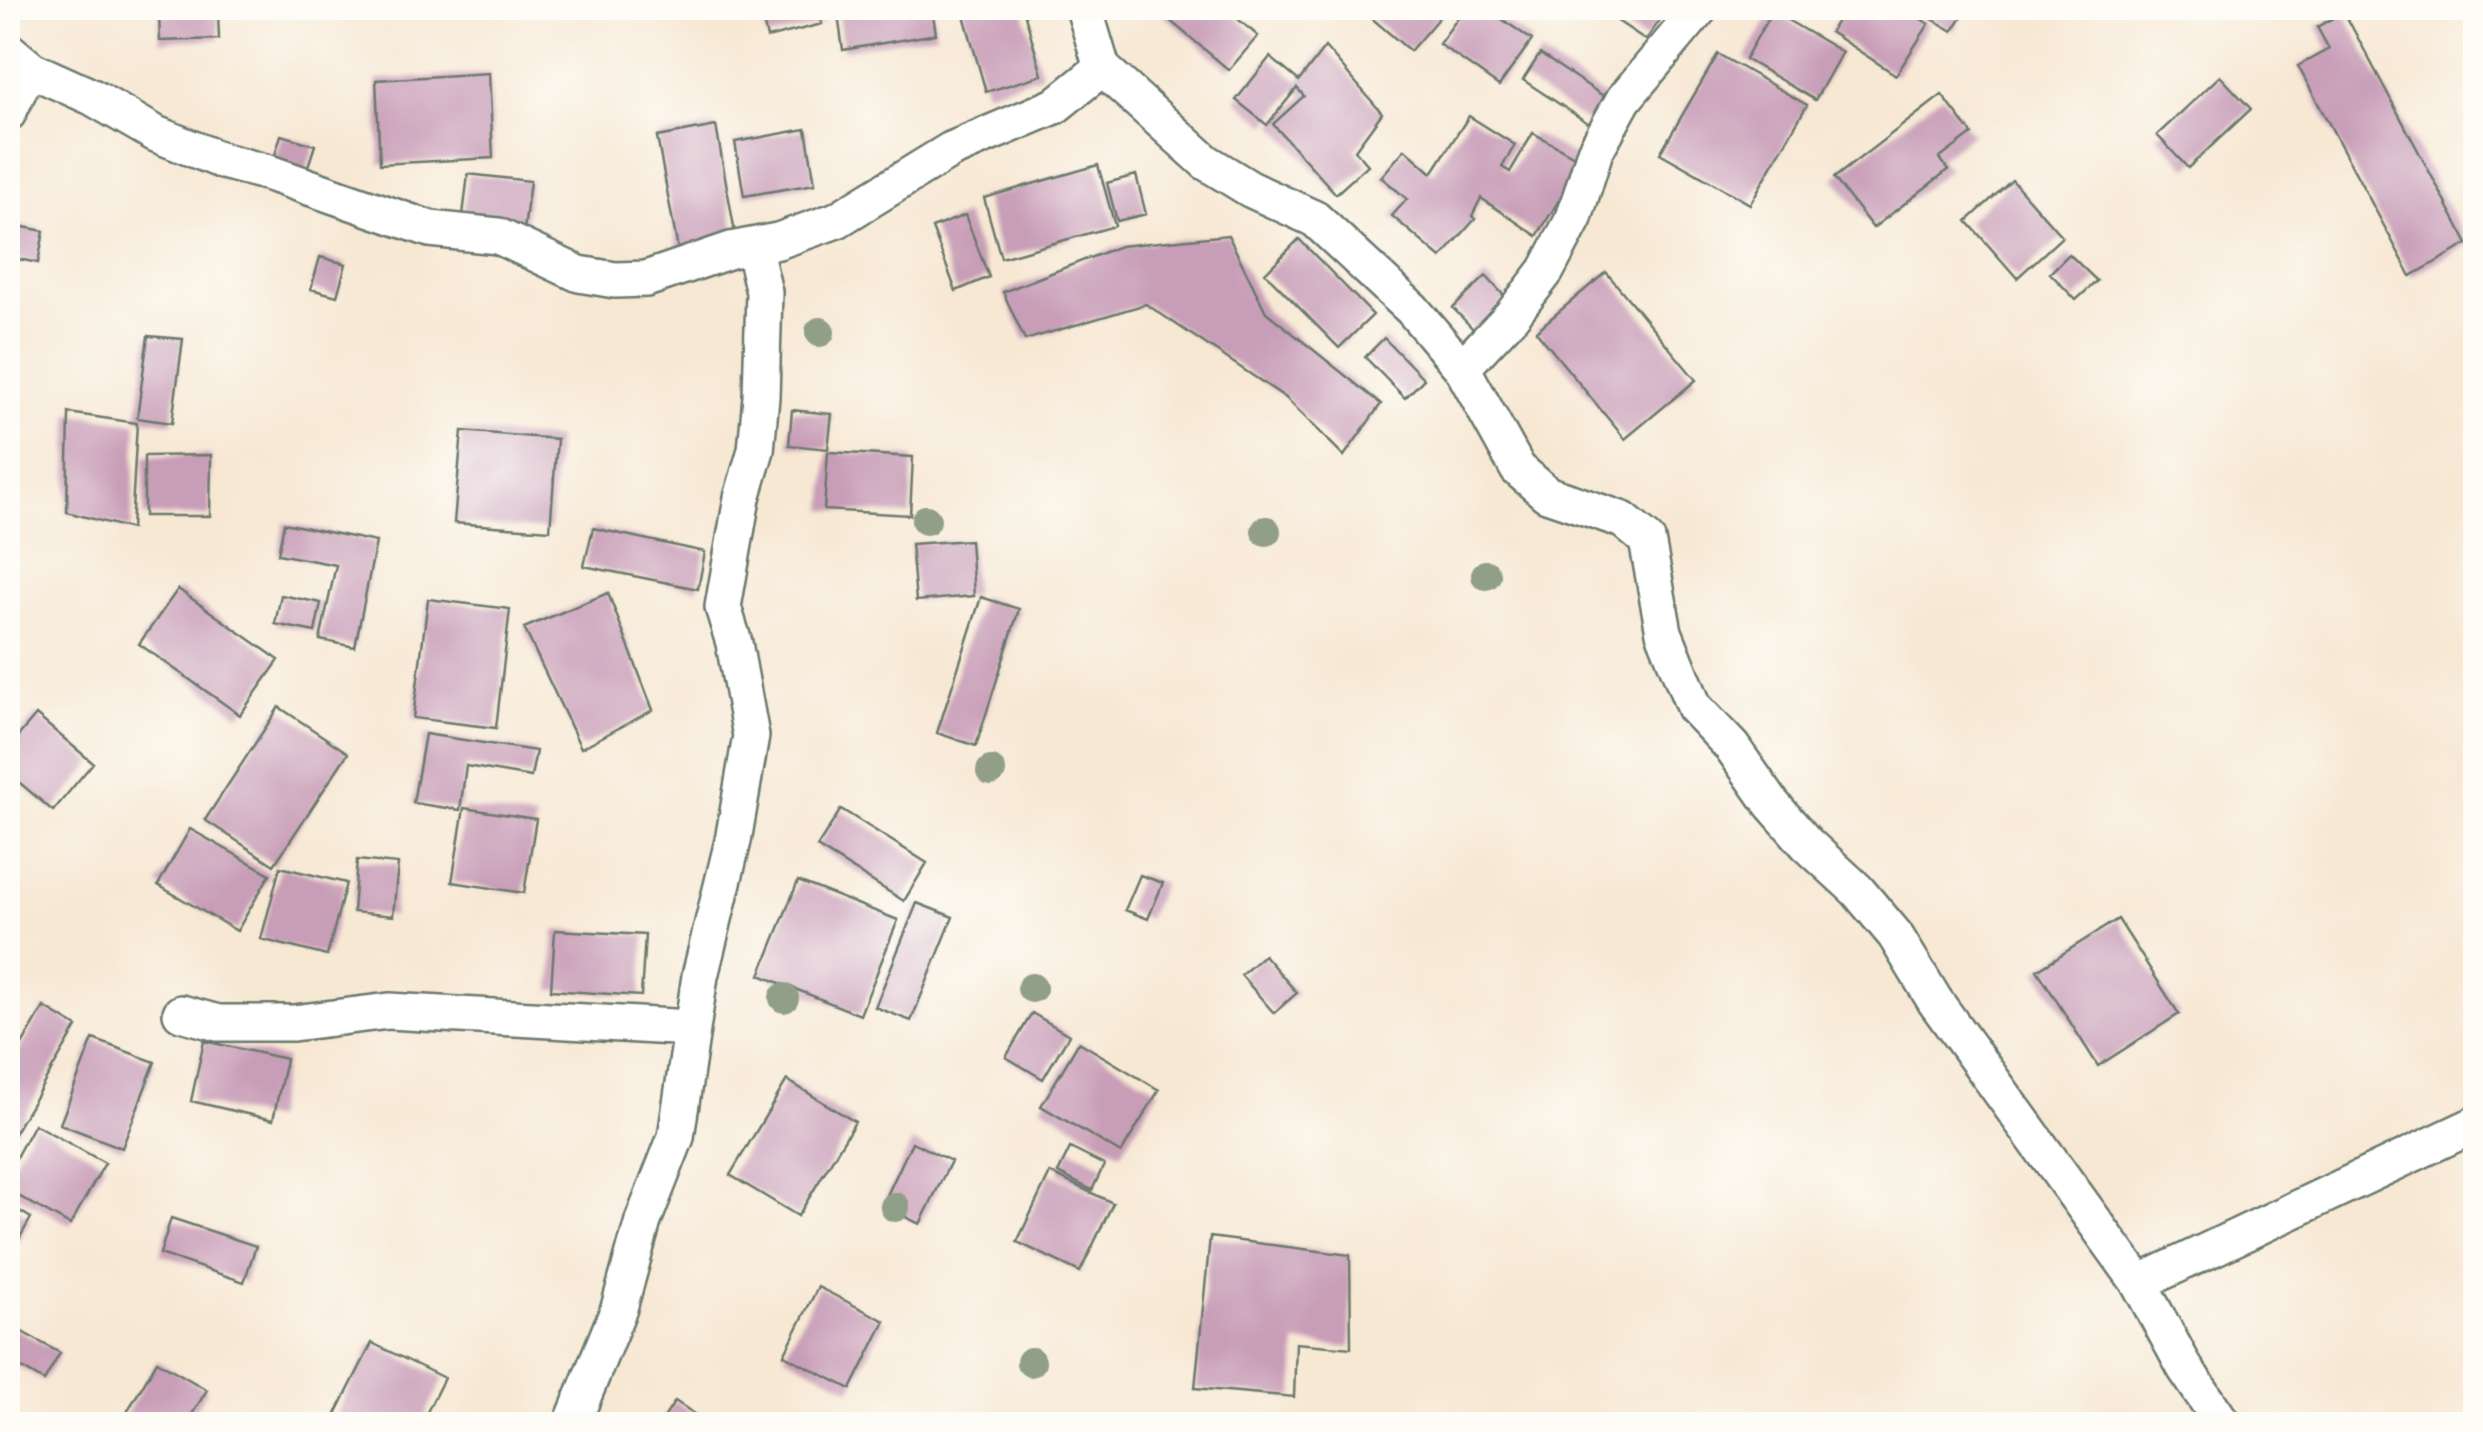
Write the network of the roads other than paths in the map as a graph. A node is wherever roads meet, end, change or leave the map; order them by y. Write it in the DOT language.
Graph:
graph roads {
  1 [pos="1084,8"];
  2 [pos="1700,8"];
  3 [pos="18,59"];
  4 [pos="1102,68"];
  5 [pos="8,113"];
  6 [pos="753,246"];
  7 [pos="1462,368"];
  8 [pos="180,1013"];
  9 [pos="691,1028"];
  10 [pos="2476,1124"];
  11 [pos="2139,1284"];
  12 [pos="572,1424"];
  13 [pos="2223,1424"];
  1 -- 4 [label="street"];
  2 -- 7 [label="street"];
  3 -- 5 [label="street"];
  3 -- 6 [label="street"];
  4 -- 6 [label="street"];
  4 -- 7 [label="street"];
  6 -- 9 [label="street"];
  7 -- 11 [label="street"];
  8 -- 9 [label="street"];
  9 -- 12 [label="street"];
  10 -- 11 [label="street"];
  11 -- 13 [label="street"];
}
